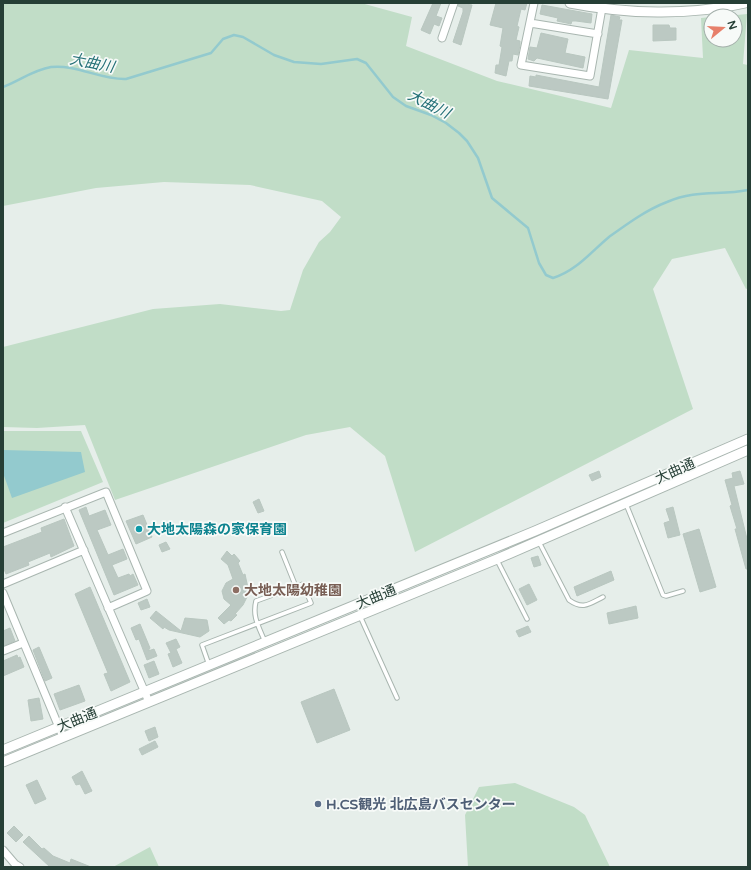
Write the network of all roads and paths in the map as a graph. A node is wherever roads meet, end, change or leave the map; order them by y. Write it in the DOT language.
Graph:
graph roads {
  1 [pos="454,3"];
  2 [pos="534,3"];
  3 [pos="570,3"];
  4 [pos="745,3"];
  5 [pos="670,7"];
  6 [pos="602,8"];
  7 [pos="530,22"];
  8 [pos="598,34"];
  9 [pos="442,38"];
  10 [pos="748,439"];
  11 [pos="748,450"];
  12 [pos="626,504"];
  13 [pos="65,507"];
  14 [pos="3,534"];
  15 [pos="539,541"];
  16 [pos="84,550"];
  17 [pos="282,552"];
  18 [pos="497,559"];
  19 [pos="3,584"];
  20 [pos="296,587"];
  21 [pos="683,590"];
  22 [pos="3,593"];
  23 [pos="603,597"];
  24 [pos="108,608"];
  25 [pos="360,615"];
  26 [pos="527,618"];
  27 [pos="258,624"];
  28 [pos="23,642"];
  29 [pos="265,642"];
  30 [pos="3,651"];
  31 [pos="210,666"];
  32 [pos="145,692"];
  33 [pos="398,698"];
  34 [pos="149,702"];
  35 [pos="59,728"];
  36 [pos="62,738"];
  37 [pos="3,750"];
  38 [pos="3,762"];
  39 [pos="3,850"];
  40 [pos="20,867"];
  1 -- 9 [label="street"];
  2 -- 7 [label="street"];
  3 -- 6 [label="street"];
  4 -- 5 [label="street"];
  5 -- 6 [label="street"];
  6 -- 8 [label="street"];
  7 -- 8 [label="street"];
  7 -- 8 [label="street"];
  10 -- 29 [label="street, 大曲通"];
  11 -- 12 [label="street, 大曲通"];
  12 -- 15 [label="street, 大曲通"];
  12 -- 21 [label="lane"];
  13 -- 14 [label="street"];
  13 -- 16 [label="street"];
  13 -- 24 [label="street"];
  15 -- 18 [label="street, 大曲通"];
  15 -- 23 [label="lane"];
  16 -- 19 [label="street"];
  16 -- 24 [label="street"];
  17 -- 20 [label="lane"];
  18 -- 25 [label="street, 大曲通"];
  18 -- 26 [label="lane"];
  20 -- 27 [label="lane"];
  20 -- 27 [label="lane"];
  22 -- 28 [label="street"];
  24 -- 32 [label="street"];
  25 -- 33 [label="lane"];
  25 -- 34 [label="street, 大曲通"];
  27 -- 29 [label="lane"];
  27 -- 31 [label="lane"];
  28 -- 30 [label="street"];
  28 -- 35 [label="street"];
  29 -- 31 [label="street, 大曲通"];
  31 -- 32 [label="street, 大曲通"];
  32 -- 34 [label="street"];
  32 -- 35 [label="street, 大曲通"];
  34 -- 36 [label="street, 大曲通"];
  35 -- 36 [label="street"];
  35 -- 37 [label="street, 大曲通"];
  36 -- 38 [label="street, 大曲通"];
  39 -- 40 [label="street"];
}
